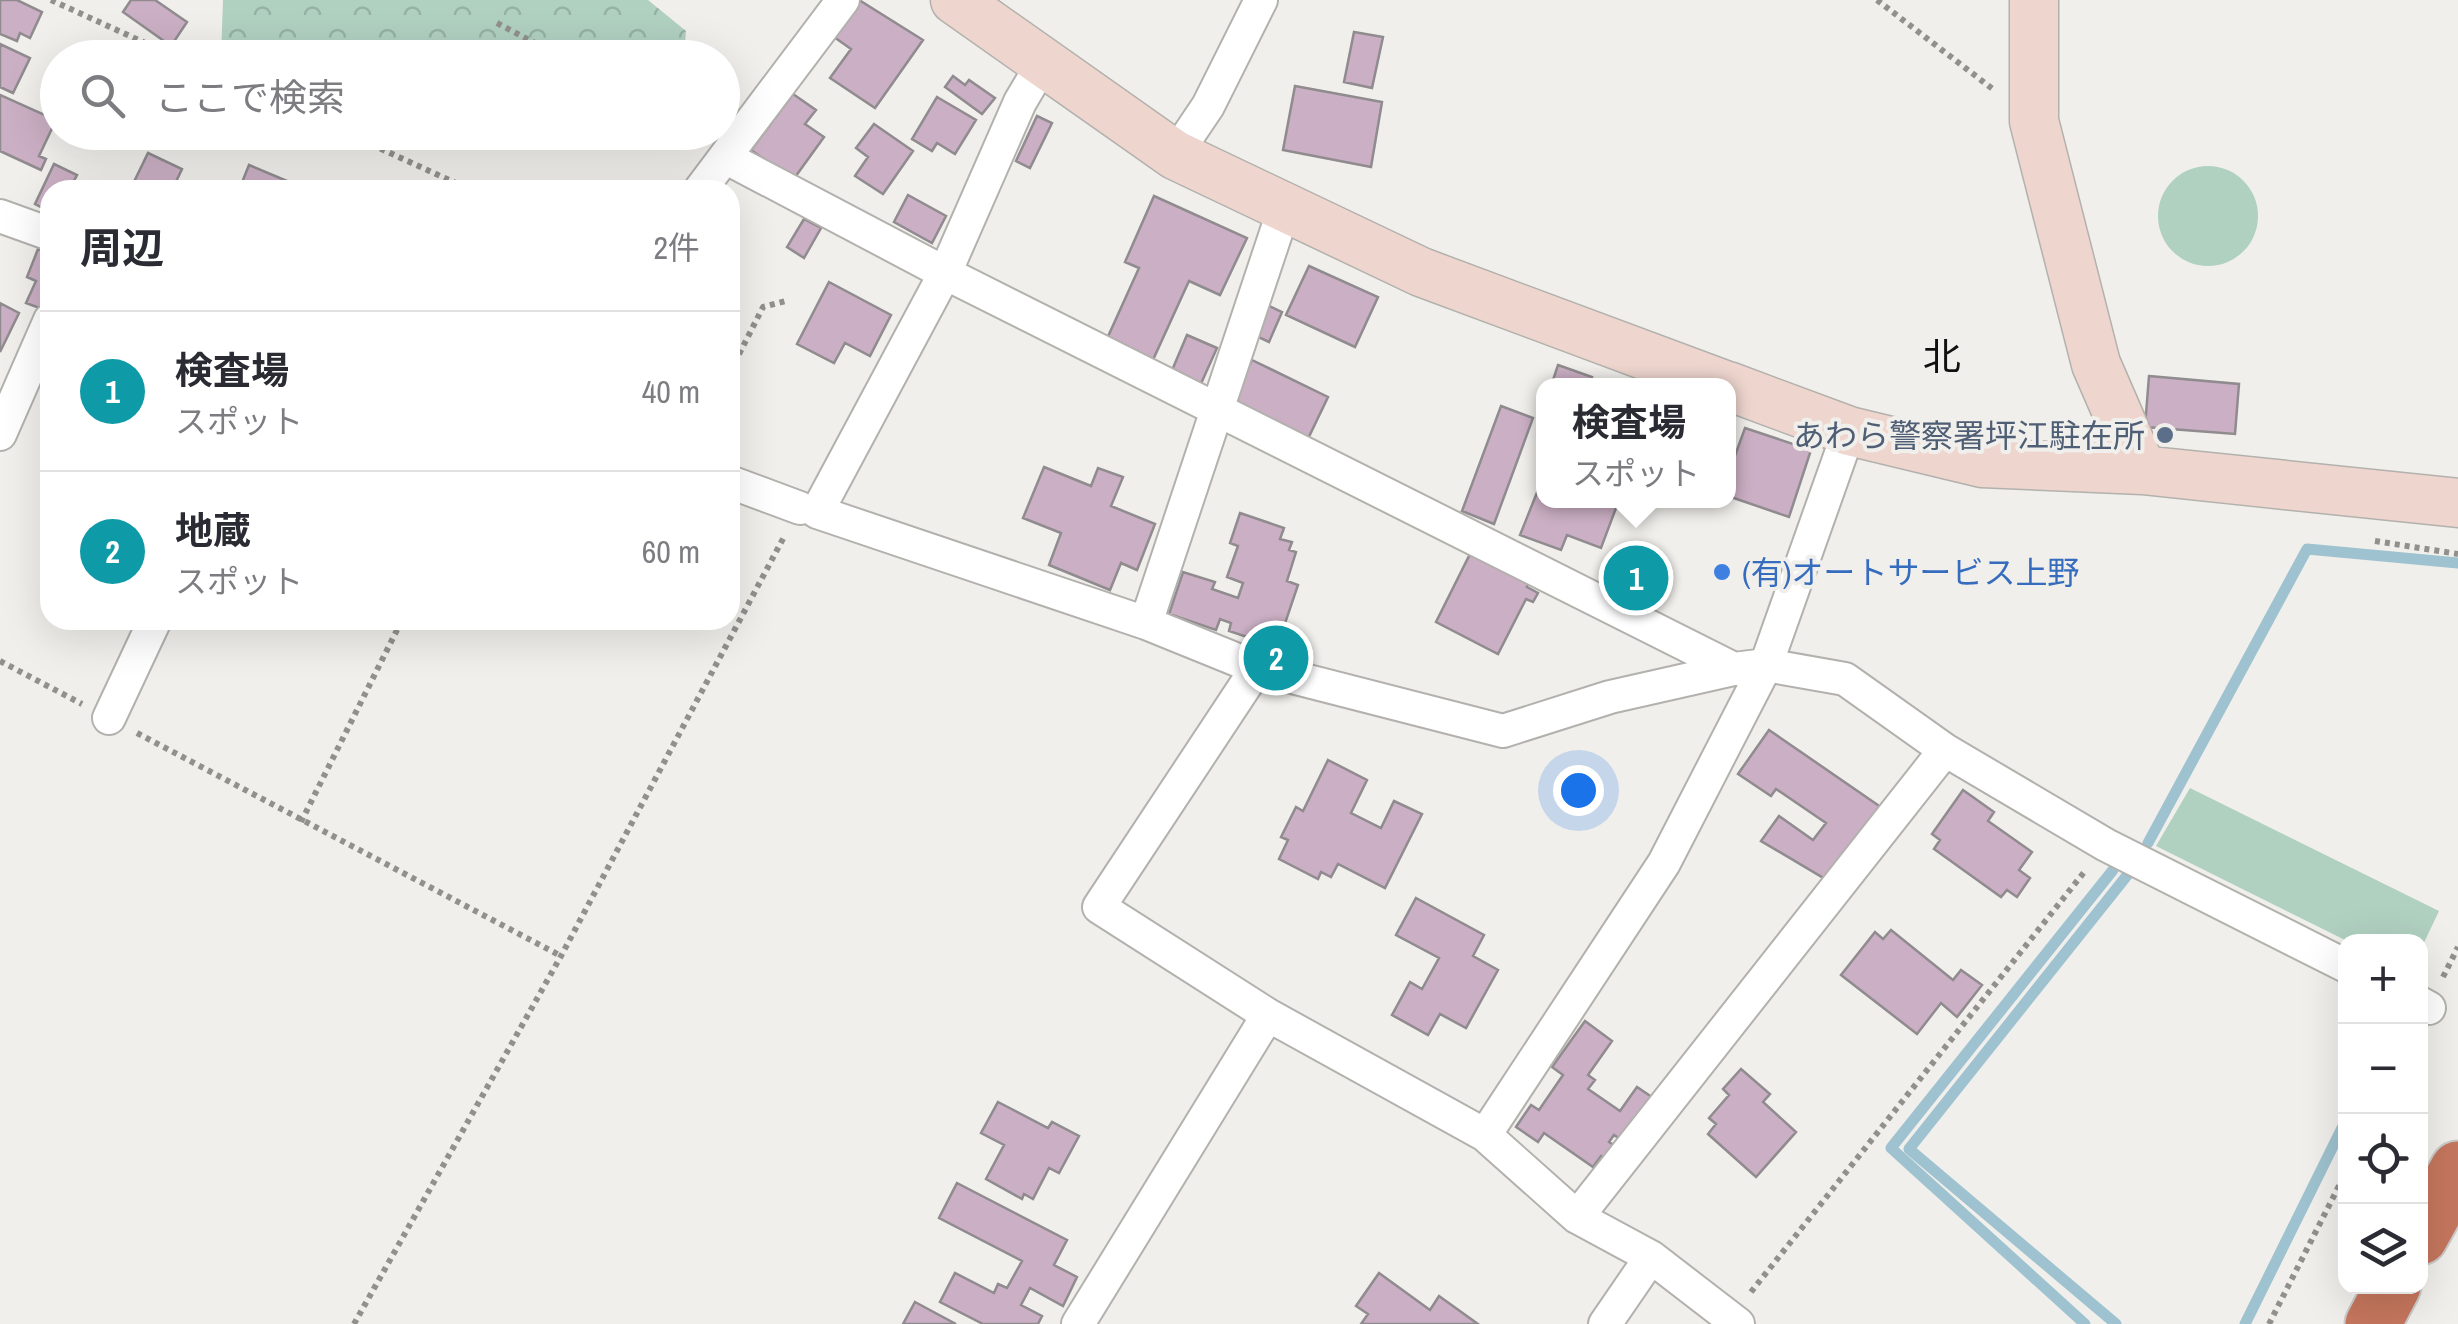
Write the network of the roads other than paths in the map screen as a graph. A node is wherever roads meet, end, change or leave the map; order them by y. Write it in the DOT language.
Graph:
graph roads {
  1 [pos="843,0"];
  2 [pos="956,0"];
  3 [pos="1261,0"];
  4 [pos="2034,0"];
  5 [pos="1043,63"];
  6 [pos="740,137"];
  7 [pos="730,150"];
  8 [pos="1175,155"];
  9 [pos="725,157"];
  10 [pos="708,180"];
  11 [pos="1284,209"];
  12 [pos="0,216"];
  13 [pos="40,230"];
  14 [pos="944,273"];
  15 [pos="40,343"];
  16 [pos="1706,378"];
  17 [pos="1736,389"];
  18 [pos="1216,409"];
  19 [pos="1848,430"];
  20 [pos="0,434"];
  21 [pos="2142,470"];
  22 [pos="740,486"];
  23 [pos="2458,504"];
  24 [pos="800,508"];
  25 [pos="1146,623"];
  26 [pos="149,630"];
  27 [pos="1750,667"];
  28 [pos="1256,668"];
  29 [pos="109,718"];
  30 [pos="1945,750"];
  31 [pos="2338,962"];
  32 [pos="1268,1015"];
  33 [pos="1485,1135"];
  34 [pos="2458,1168"];
  35 [pos="1576,1217"];
  36 [pos="2428,1222"];
  37 [pos="1651,1257"];
  38 [pos="2389,1294"];
  39 [pos="1734,1320"];
  40 [pos="1078,1324"];
  41 [pos="1605,1324"];
  42 [pos="2373,1324"];
  1 -- 6 [label="street"];
  2 -- 5 [label="street"];
  3 -- 8 [label="street"];
  4 -- 21 [label="street"];
  5 -- 8 [label="street"];
  5 -- 14 [label="street"];
  7 -- 9 [label="street"];
  8 -- 11 [label="street"];
  9 -- 10 [label="street"];
  9 -- 14 [label="street"];
  11 -- 16 [label="street"];
  11 -- 18 [label="street"];
  12 -- 13 [label="street"];
  14 -- 18 [label="street"];
  14 -- 25 [label="street"];
  15 -- 20 [label="street"];
  17 -- 19 [label="street"];
  18 -- 25 [label="street"];
  18 -- 27 [label="street"];
  19 -- 21 [label="street"];
  19 -- 27 [label="street"];
  21 -- 23 [label="street"];
  22 -- 24 [label="street"];
  25 -- 28 [label="street"];
  26 -- 29 [label="street"];
  27 -- 28 [label="street"];
  27 -- 30 [label="street"];
  27 -- 33 [label="street"];
  28 -- 32 [label="street"];
  30 -- 31 [label="street"];
  30 -- 35 [label="street"];
  32 -- 33 [label="street"];
  32 -- 40 [label="street"];
  33 -- 35 [label="street"];
  34 -- 36 [label="highway"];
  35 -- 37 [label="street"];
  37 -- 39 [label="street"];
  37 -- 41 [label="street"];
  38 -- 42 [label="highway"];
}
